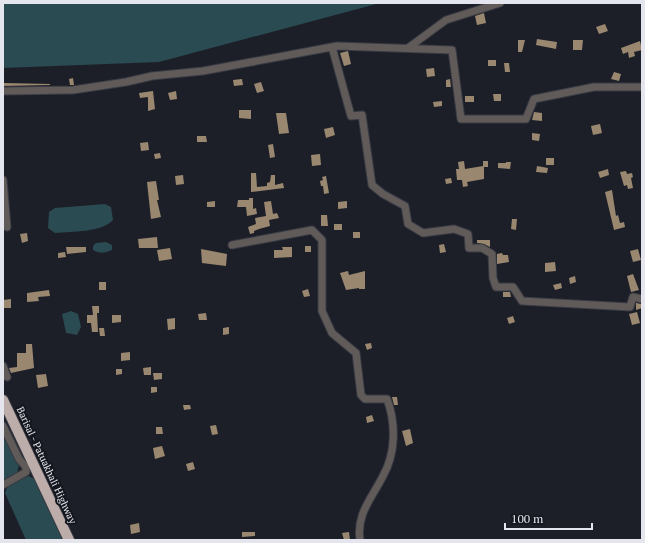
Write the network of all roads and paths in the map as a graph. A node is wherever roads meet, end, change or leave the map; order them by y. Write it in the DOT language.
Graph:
graph roads {
  1 [pos="500,3"];
  2 [pos="332,47"];
  3 [pos="408,48"];
  4 [pos="642,87"];
  5 [pos="3,91"];
  6 [pos="3,180"];
  7 [pos="7,227"];
  8 [pos="232,245"];
  9 [pos="642,298"];
  10 [pos="3,366"];
  11 [pos="7,377"];
  12 [pos="3,400"];
  13 [pos="3,426"];
  14 [pos="3,485"];
  15 [pos="68,540"];
  16 [pos="360,540"];
  1 -- 3 [label="street"];
  2 -- 3 [label="street"];
  2 -- 5 [label="street"];
  2 -- 9 [label="street"];
  3 -- 4 [label="street"];
  6 -- 7 [label="street"];
  8 -- 16 [label="street"];
  10 -- 11 [label="street"];
  12 -- 15 [label="highway, Barisal - Patuakhali Highway"];
  13 -- 14 [label="street"];
}
